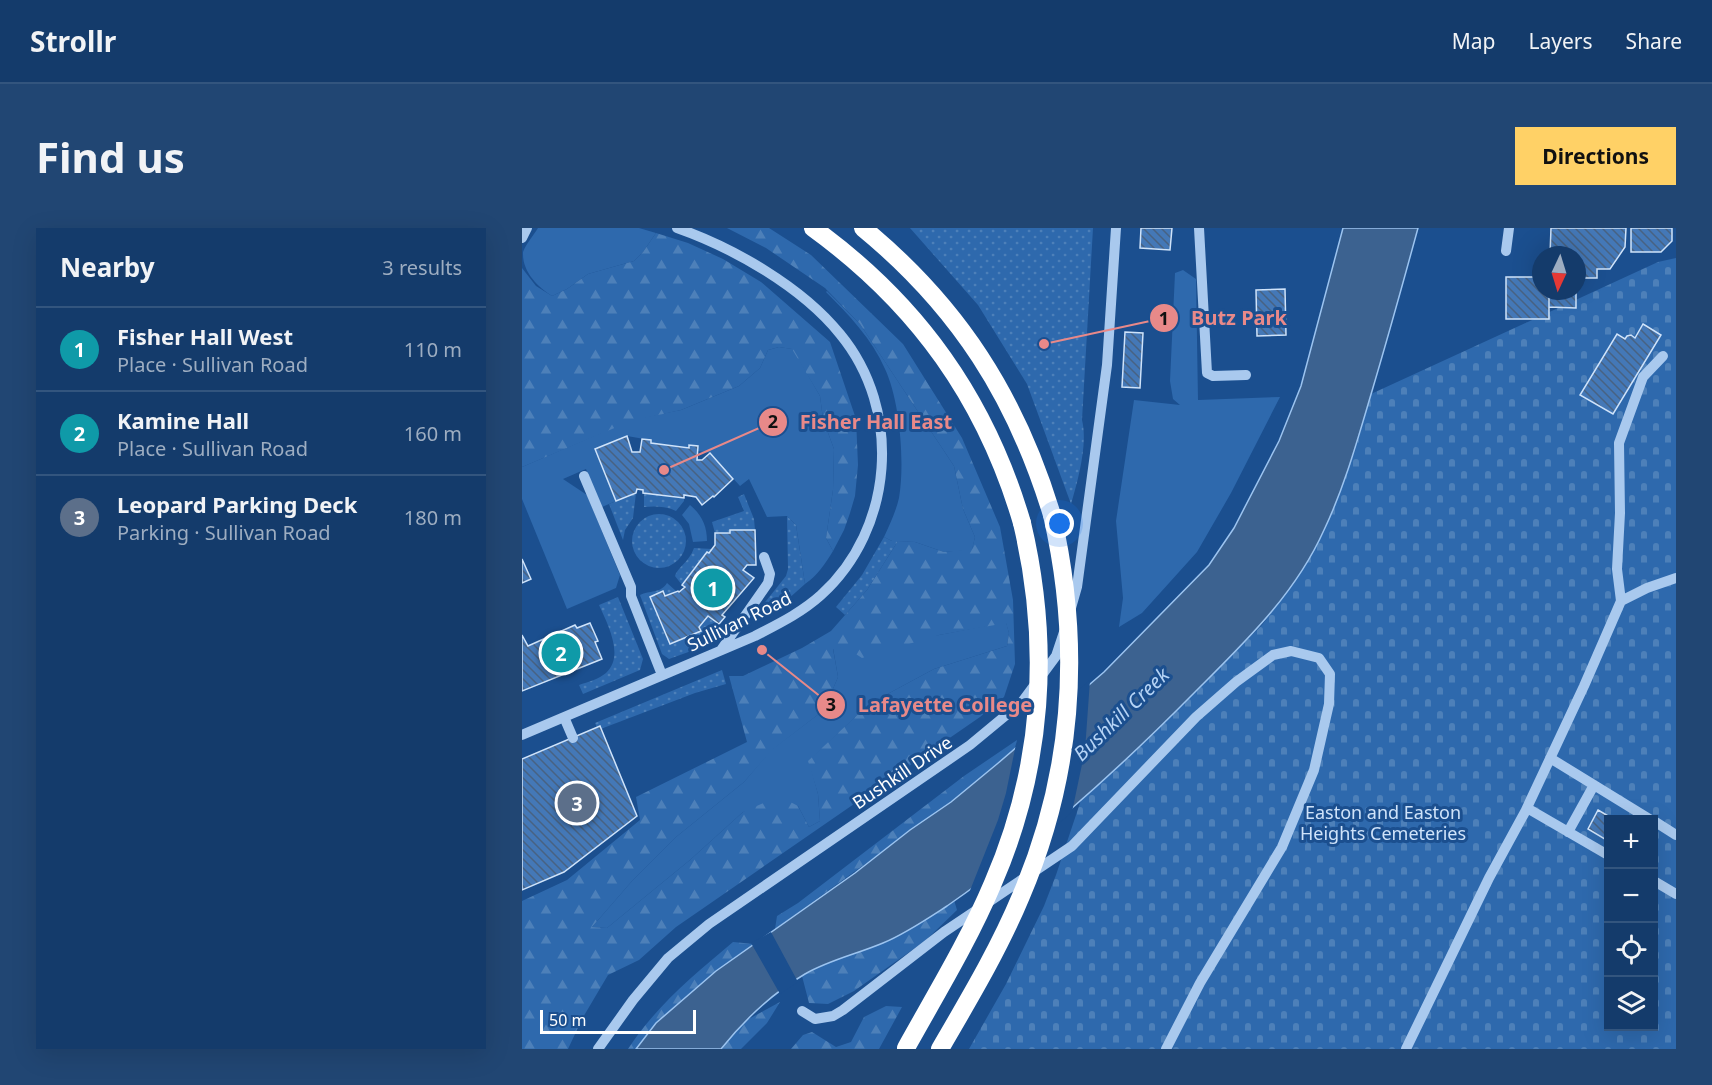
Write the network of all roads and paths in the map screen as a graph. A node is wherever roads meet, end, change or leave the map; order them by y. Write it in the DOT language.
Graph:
graph roads {
  1 [pos="527,228"];
  2 [pos="677,228"];
  3 [pos="813,228"];
  4 [pos="863,228"];
  5 [pos="1116,228"];
  6 [pos="1199,228"];
  7 [pos="1509,228"];
  8 [pos="522,238"];
  9 [pos="1506,251"];
  10 [pos="1663,356"];
  11 [pos="1246,375"];
  12 [pos="584,476"];
  13 [pos="764,556"];
  14 [pos="1676,578"];
  15 [pos="1621,601"];
  16 [pos="721,650"];
  17 [pos="662,675"];
  18 [pos="564,717"];
  19 [pos="522,735"];
  20 [pos="573,738"];
  21 [pos="1550,758"];
  22 [pos="1594,785"];
  23 [pos="1527,808"];
  24 [pos="1644,815"];
  25 [pos="1658,824"];
  26 [pos="1568,832"];
  27 [pos="1676,835"];
  28 [pos="1604,853"];
  29 [pos="1658,884"];
  30 [pos="1676,894"];
  31 [pos="801,1011"];
  32 [pos="905,1048"];
  33 [pos="598,1049"];
  34 [pos="940,1049"];
  35 [pos="1166,1049"];
  36 [pos="1406,1049"];
  1 -- 8 [label="street"];
  2 -- 16 [label="street, Sullivan Road"];
  3 -- 32 [label="highway, bridge"];
  4 -- 34 [label="highway, bridge"];
  5 -- 33 [label="street, Bushkill Drive"];
  6 -- 11 [label="street"];
  7 -- 9 [label="street"];
  10 -- 15 [label="street"];
  12 -- 17 [label="street"];
  13 -- 16 [label="street"];
  14 -- 15 [label="street"];
  15 -- 21 [label="street"];
  16 -- 17 [label="street, Sullivan Road"];
  17 -- 18 [label="street, Sullivan Road"];
  18 -- 19 [label="street, Sullivan Road"];
  18 -- 20 [label="street"];
  21 -- 22 [label="street"];
  21 -- 23 [label="street"];
  22 -- 24 [label="street"];
  22 -- 26 [label="street"];
  23 -- 26 [label="street"];
  23 -- 36 [label="street"];
  25 -- 27 [label="street"];
  26 -- 28 [label="street"];
  29 -- 30 [label="street"];
  31 -- 35 [label="street"];
}
